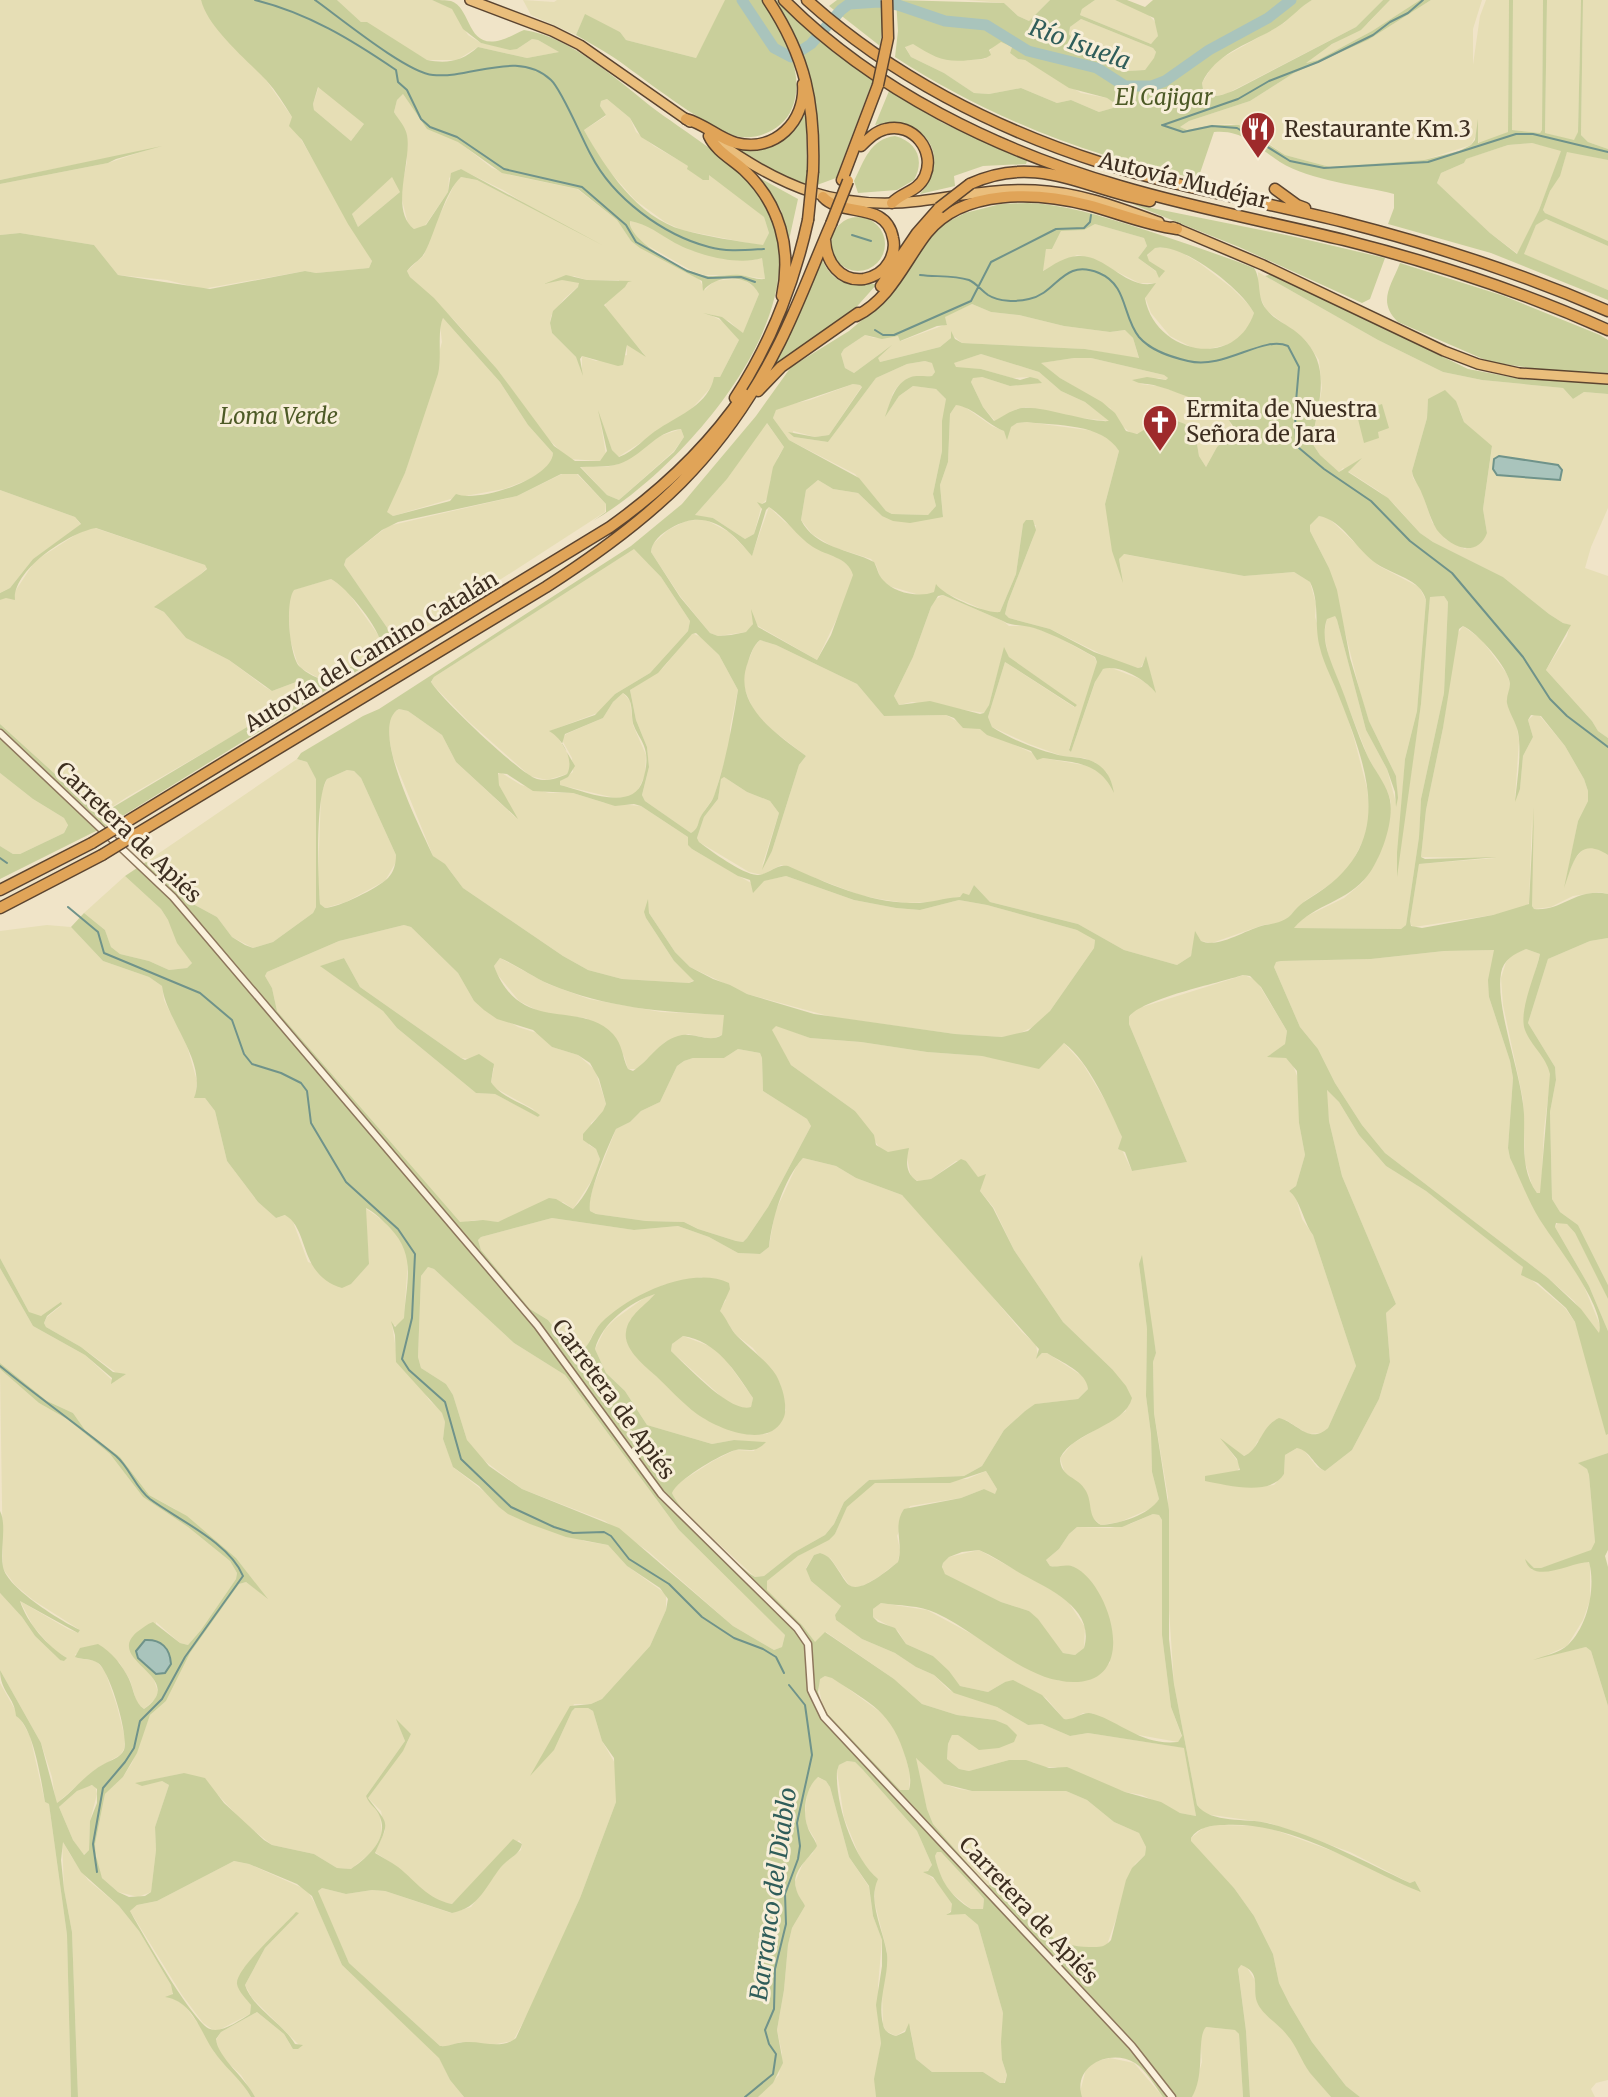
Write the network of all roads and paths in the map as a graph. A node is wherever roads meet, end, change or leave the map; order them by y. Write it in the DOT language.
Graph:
graph roads {
  1 [pos="470,0"];
  2 [pos="768,0"];
  3 [pos="784,0"];
  4 [pos="887,0"];
  5 [pos="809,2"];
  6 [pos="805,73"];
  7 [pos="878,85"];
  8 [pos="686,119"];
  9 [pos="709,136"];
  10 [pos="861,146"];
  11 [pos="845,180"];
  12 [pos="1202,182"];
  13 [pos="1173,183"];
  14 [pos="1275,189"];
  15 [pos="823,197"];
  16 [pos="892,203"];
  17 [pos="1184,203"];
  18 [pos="828,223"];
  19 [pos="1177,229"];
  20 [pos="1371,230"];
  21 [pos="825,236"];
  22 [pos="1608,311"];
  23 [pos="856,316"];
  24 [pos="774,329"];
  25 [pos="1608,330"];
  26 [pos="1608,379"];
  27 [pos="738,408"];
  28 [pos="569,554"];
  29 [pos="0,733"];
  30 [pos="0,890"];
  31 [pos="0,908"];
  32 [pos="1172,2097"];
  1 -- 8 [label="highway"];
  2 -- 6 [label="highway"];
  3 -- 17 [label="highway, Autovía Mudéjar"];
  4 -- 7 [label="highway, bridge"];
  5 -- 13 [label="highway, Autovía Mudéjar"];
  6 -- 8 [label="highway"];
  6 -- 24 [label="highway, bridge"];
  7 -- 10 [label="highway"];
  7 -- 11 [label="highway"];
  8 -- 9 [label="highway"];
  9 -- 15 [label="highway"];
  9 -- 24 [label="highway"];
  10 -- 11 [label="highway"];
  10 -- 16 [label="highway"];
  11 -- 18 [label="highway, bridge"];
  12 -- 13 [label="highway"];
  13 -- 20 [label="highway, Autovía Mudéjar"];
  14 -- 20 [label="highway"];
  15 -- 16 [label="highway"];
  15 -- 21 [label="highway"];
  16 -- 19 [label="highway"];
  17 -- 23 [label="highway, bridge"];
  17 -- 25 [label="highway, Autovía Mudéjar"];
  18 -- 21 [label="highway"];
  18 -- 27 [label="highway"];
  19 -- 23 [label="highway"];
  19 -- 26 [label="highway"];
  20 -- 22 [label="highway, Autovía Mudéjar"];
  21 -- 27 [label="highway"];
  23 -- 27 [label="highway"];
  24 -- 28 [label="highway"];
  27 -- 28 [label="highway, Autovía del Camino Catalán"];
  27 -- 31 [label="highway, Autovía del Camino Catalán, bridge"];
  28 -- 30 [label="highway, Autovía del Camino Catalán, bridge"];
  29 -- 32 [label="street, Carretera de Apiés"];
}
